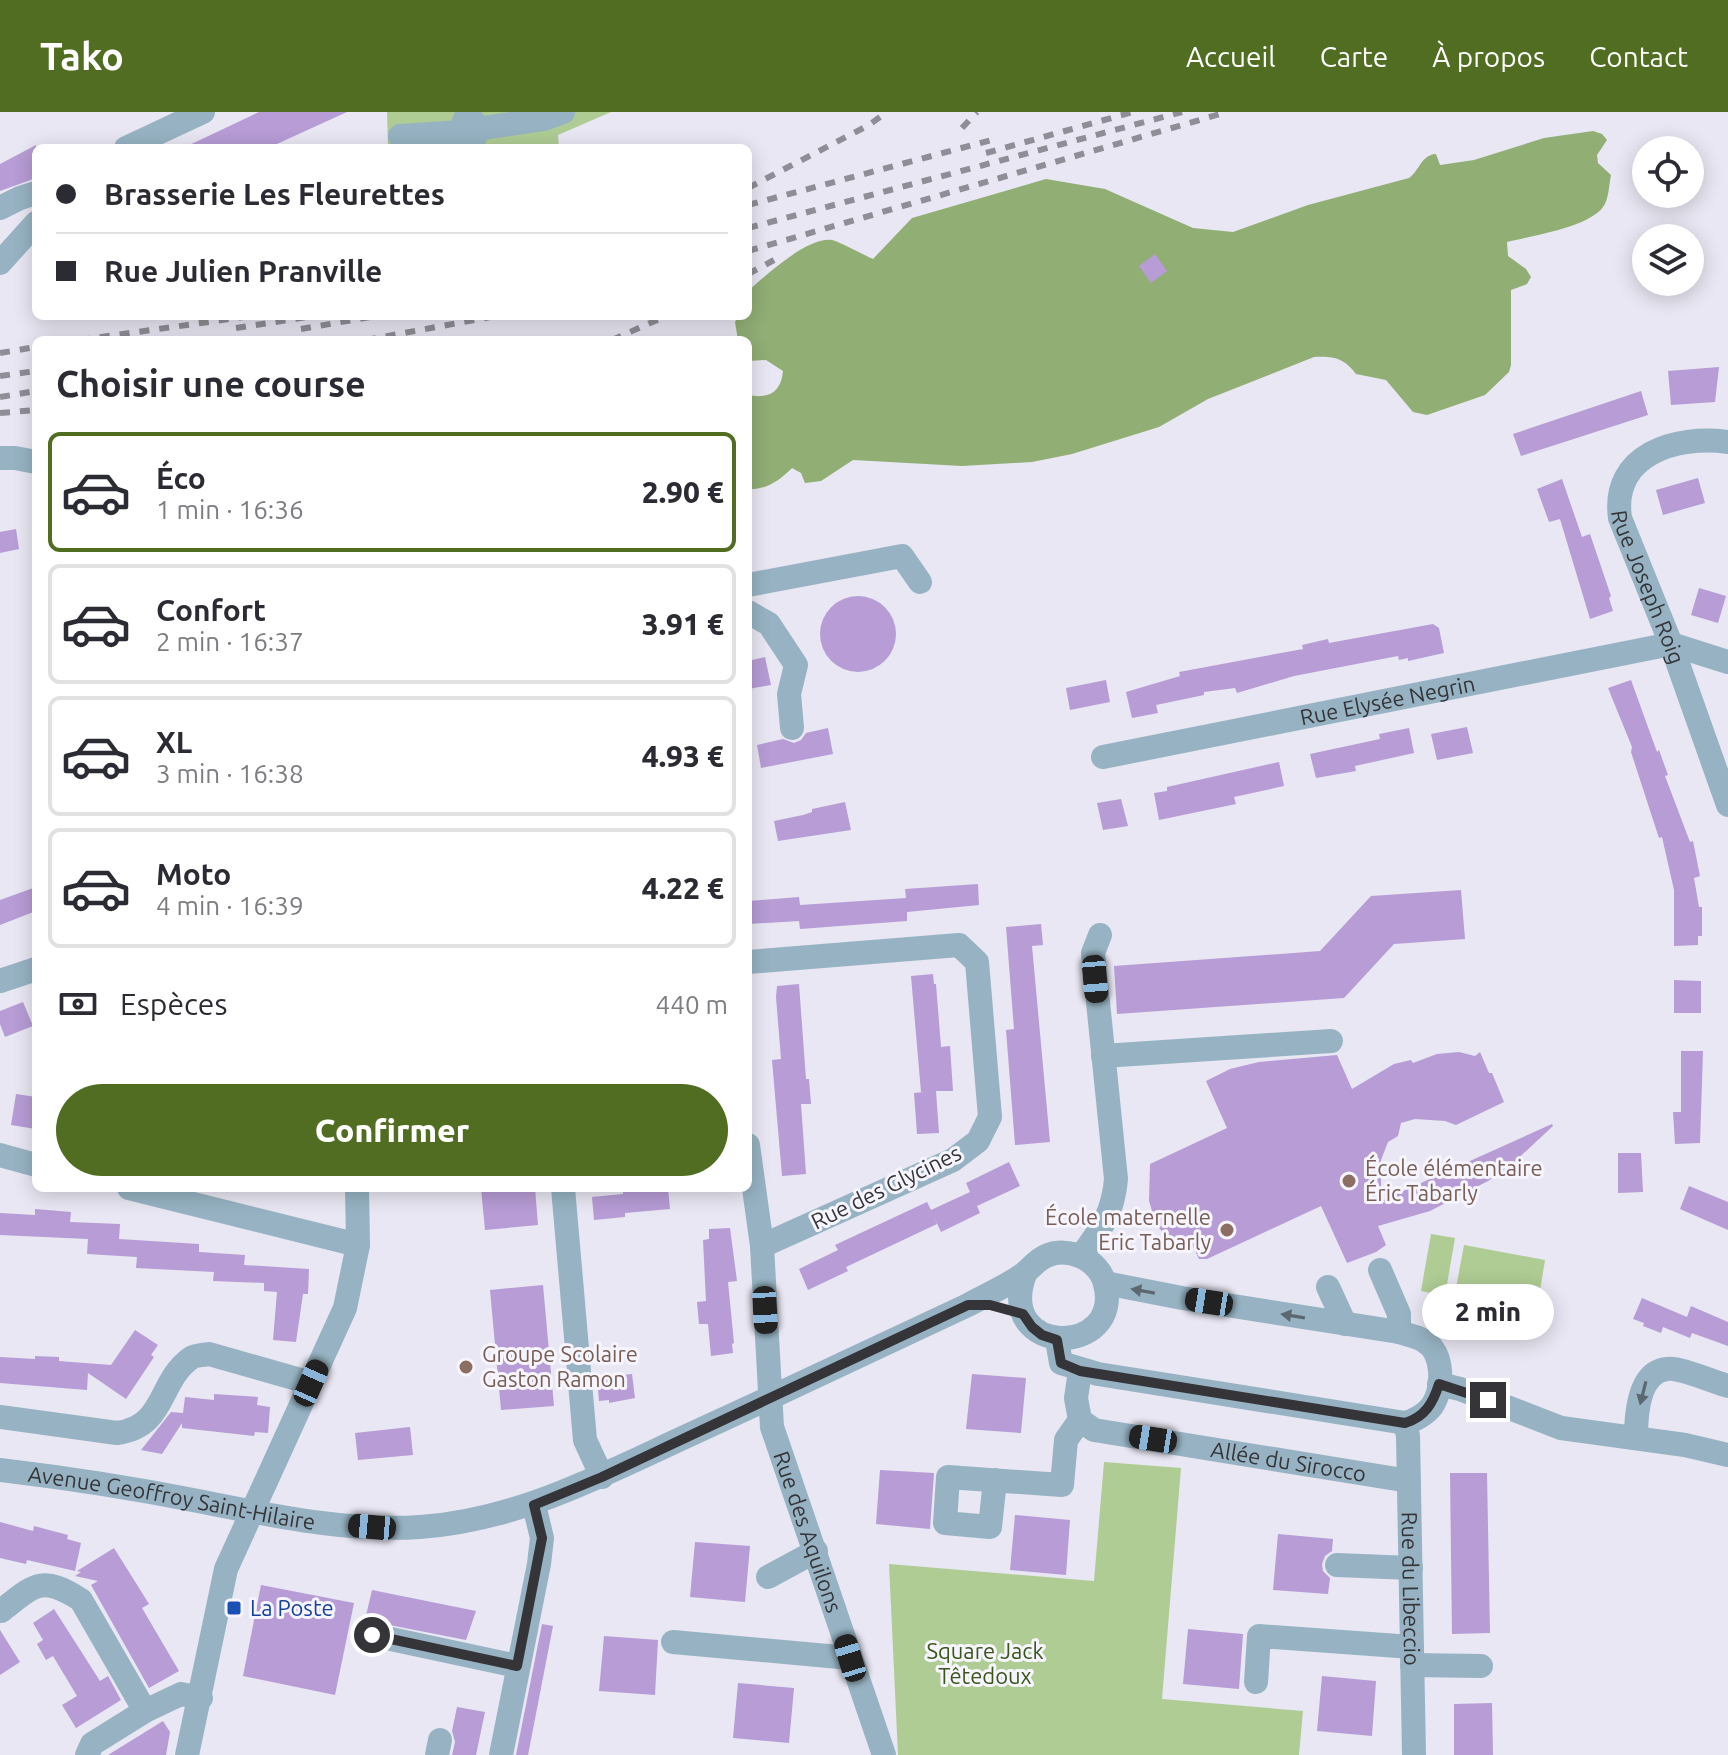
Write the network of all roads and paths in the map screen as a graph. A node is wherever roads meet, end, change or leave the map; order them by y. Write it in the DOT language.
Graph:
graph roads {
  1 [pos="203,112"];
  2 [pos="550,114"];
  3 [pos="469,130"];
  4 [pos="400,136"];
  5 [pos="135,144"];
  6 [pos="32,194"];
  7 [pos="0,208"];
  8 [pos="32,227"];
  9 [pos="0,263"];
  10 [pos="1728,442"];
  11 [pos="0,458"];
  12 [pos="32,461"];
  13 [pos="920,582"];
  14 [pos="752,584"];
  15 [pos="752,614"];
  16 [pos="1671,644"];
  17 [pos="1728,662"];
  18 [pos="792,728"];
  19 [pos="1103,757"];
  20 [pos="1728,805"];
  21 [pos="1100,935"];
  22 [pos="752,962"];
  23 [pos="32,970"];
  24 [pos="0,981"];
  25 [pos="1331,1041"];
  26 [pos="1103,1056"];
  27 [pos="0,1155"];
  28 [pos="32,1164"];
  29 [pos="752,1174"];
  30 [pos="145,1192"];
  31 [pos="357,1192"];
  32 [pos="563,1192"];
  33 [pos="358,1245"];
  34 [pos="762,1246"];
  35 [pos="1081,1256"];
  36 [pos="1380,1270"];
  37 [pos="1025,1274"];
  38 [pos="1105,1283"];
  39 [pos="1328,1287"];
  40 [pos="968,1305"];
  41 [pos="1023,1314"];
  42 [pos="1345,1324"];
  43 [pos="1399,1332"];
  44 [pos="1057,1340"];
  45 [pos="1080,1371"];
  46 [pos="311,1383"];
  47 [pos="1439,1384"];
  48 [pos="1728,1386"];
  49 [pos="770,1398"];
  50 [pos="0,1417"];
  51 [pos="1080,1420"];
  52 [pos="1405,1423"];
  53 [pos="1636,1438"];
  54 [pos="1728,1455"];
  55 [pos="0,1470"];
  56 [pos="602,1477"];
  57 [pos="995,1480"];
  58 [pos="1409,1481"];
  59 [pos="534,1505"];
  60 [pos="254,1512"];
  61 [pos="816,1551"];
  62 [pos="1337,1565"];
  63 [pos="1411,1568"];
  64 [pos="768,1577"];
  65 [pos="1,1611"];
  66 [pos="372,1635"];
  67 [pos="673,1642"];
  68 [pos="1412,1656"];
  69 [pos="850,1658"];
  70 [pos="517,1666"];
  71 [pos="1481,1666"];
  72 [pos="1256,1682"];
  73 [pos="201,1698"];
  74 [pos="145,1711"];
  75 [pos="87,1755"];
  76 [pos="187,1755"];
  77 [pos="501,1755"];
  78 [pos="884,1755"];
  79 [pos="1414,1755"];
  1 -- 5 [label="street"];
  2 -- 3 [label="street"];
  3 -- 4 [label="street"];
  6 -- 7 [label="street"];
  8 -- 9 [label="street"];
  10 -- 16 [label="street, Rue Joseph Roig"];
  11 -- 12 [label="street"];
  13 -- 14 [label="street"];
  15 -- 18 [label="street"];
  16 -- 17 [label="street"];
  16 -- 19 [label="street, Rue Elysée Negrin"];
  16 -- 20 [label="street, Rue Joseph Roig"];
  21 -- 26 [label="street"];
  22 -- 34 [label="street, Rue des Glycines"];
  23 -- 24 [label="street"];
  25 -- 26 [label="street"];
  26 -- 35 [label="street"];
  27 -- 28 [label="street"];
  29 -- 34 [label="street"];
  30 -- 33 [label="street"];
  31 -- 33 [label="street"];
  32 -- 56 [label="street"];
  33 -- 46 [label="street"];
  34 -- 49 [label="street"];
  35 -- 37 [label="street, Avenue Geoffroy Saint-Hilaire"];
  35 -- 38 [label="street"];
  36 -- 43 [label="street"];
  37 -- 40 [label="street, Avenue Geoffroy Saint-Hilaire"];
  37 -- 41 [label="street"];
  42 -- 38 [label="street, one-way"];
  38 -- 44 [label="street"];
  39 -- 42 [label="street"];
  40 -- 41 [label="street"];
  40 -- 49 [label="street, Avenue Geoffroy Saint-Hilaire"];
  41 -- 44 [label="street"];
  42 -- 43 [label="street"];
  43 -- 47 [label="street"];
  44 -- 45 [label="street"];
  45 -- 51 [label="street"];
  45 -- 52 [label="street"];
  46 -- 50 [label="street"];
  46 -- 60 [label="street"];
  47 -- 52 [label="street"];
  47 -- 53 [label="street"];
  48 -- 53 [label="street, one-way"];
  49 -- 56 [label="street, Avenue Geoffroy Saint-Hilaire"];
  49 -- 61 [label="street, Rue des Aquilons"];
  51 -- 57 [label="street"];
  51 -- 58 [label="street, Allée du Sirocco"];
  52 -- 58 [label="street, Rue du Libeccio"];
  53 -- 54 [label="street"];
  55 -- 60 [label="street, Avenue Geoffroy Saint-Hilaire"];
  56 -- 59 [label="street, Avenue Geoffroy Saint-Hilaire"];
  58 -- 63 [label="street, Rue du Libeccio"];
  59 -- 60 [label="street, Avenue Geoffroy Saint-Hilaire"];
  59 -- 70 [label="street"];
  60 -- 73 [label="street"];
  61 -- 64 [label="street"];
  61 -- 69 [label="street, Rue des Aquilons"];
  62 -- 63 [label="street"];
  63 -- 68 [label="street, Rue du Libeccio"];
  65 -- 74 [label="street"];
  66 -- 70 [label="street"];
  67 -- 69 [label="street"];
  68 -- 71 [label="street"];
  68 -- 72 [label="street"];
  68 -- 79 [label="street, Rue du Libeccio"];
  69 -- 78 [label="street, Rue des Aquilons"];
  70 -- 77 [label="street"];
  73 -- 74 [label="street"];
  73 -- 76 [label="street"];
  74 -- 75 [label="street"];
}
